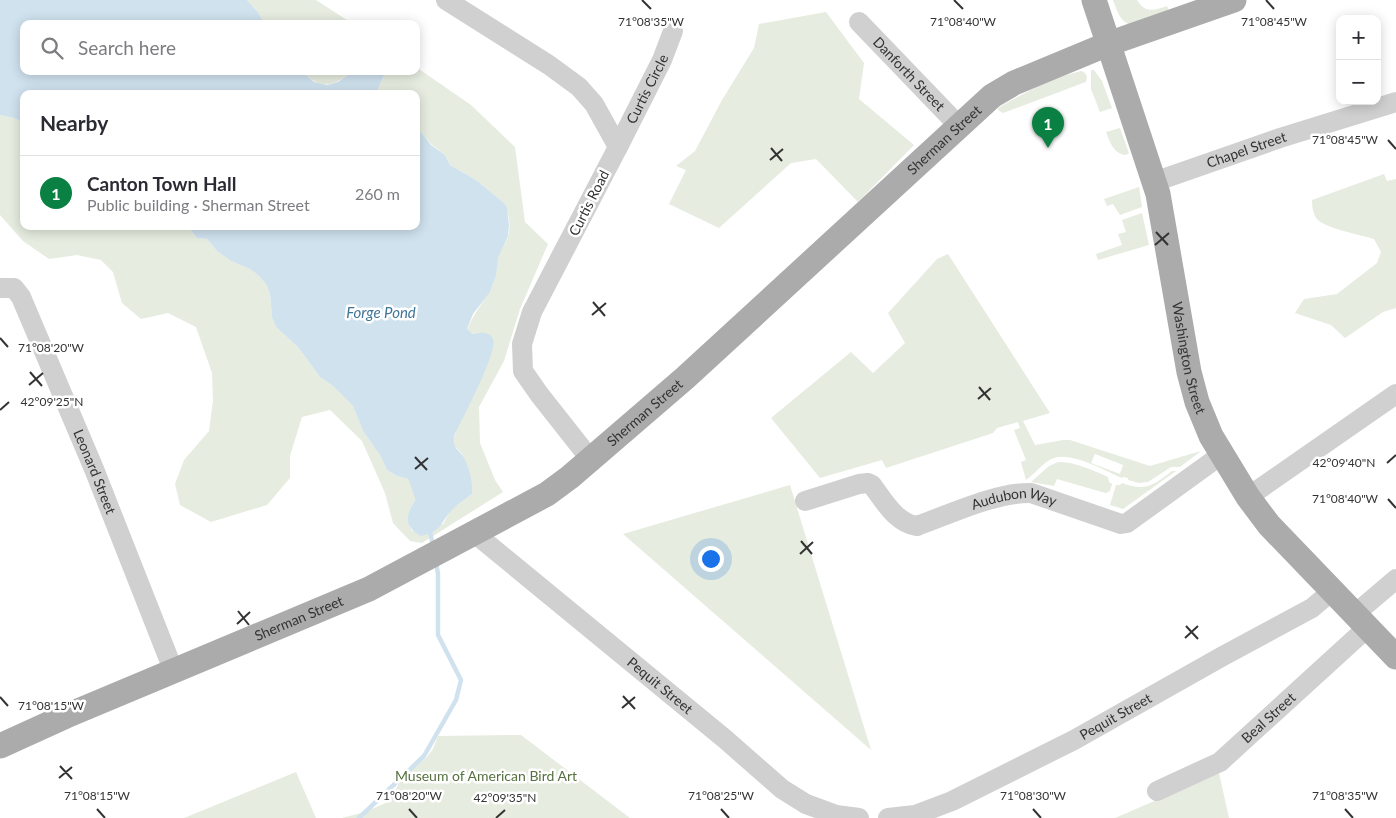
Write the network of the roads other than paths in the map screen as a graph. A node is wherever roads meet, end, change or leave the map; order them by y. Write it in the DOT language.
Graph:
graph roads {
  1 [pos="446,0"];
  2 [pos="1094,0"];
  3 [pos="1234,0"];
  4 [pos="859,22"];
  5 [pos="673,31"];
  6 [pos="1108,44"];
  7 [pos="1396,102"];
  8 [pos="959,126"];
  9 [pos="618,146"];
  10 [pos="1154,182"];
  11 [pos="0,288"];
  12 [pos="1396,394"];
  13 [pos="1221,455"];
  14 [pos="591,460"];
  15 [pos="1248,497"];
  16 [pos="806,501"];
  17 [pos="473,532"];
  18 [pos="1396,579"];
  19 [pos="1332,591"];
  20 [pos="1361,620"];
  21 [pos="1396,657"];
  22 [pos="174,672"];
  23 [pos="0,746"];
  24 [pos="1157,791"];
  25 [pos="859,818"];
  26 [pos="888,818"];
  1 -- 9 [label="street"];
  2 -- 6 [label="main road, Washington Street"];
  3 -- 6 [label="main road, Sherman Street"];
  4 -- 8 [label="street, Danforth Street"];
  5 -- 9 [label="street, Curtis Circle"];
  6 -- 8 [label="main road, Sherman Street"];
  6 -- 10 [label="main road, Washington Street"];
  7 -- 10 [label="street, Chapel Street"];
  8 -- 14 [label="main road, Sherman Street"];
  9 -- 14 [label="street, Curtis Road"];
  10 -- 13 [label="main road, Washington Street"];
  11 -- 22 [label="street, Leonard Street"];
  12 -- 15 [label="street"];
  13 -- 15 [label="main road, Washington Street"];
  13 -- 16 [label="street, Audubon Way"];
  14 -- 17 [label="main road, Sherman Street"];
  15 -- 19 [label="main road, Washington Street"];
  17 -- 22 [label="main road, Sherman Street"];
  17 -- 25 [label="street, Pequit Street"];
  18 -- 20 [label="street, Beal Street"];
  19 -- 20 [label="main road, Washington Street"];
  19 -- 26 [label="street, Pequit Street"];
  20 -- 21 [label="main road, Washington Street"];
  20 -- 24 [label="street, Beal Street"];
  22 -- 23 [label="main road, Sherman Street"];
}
